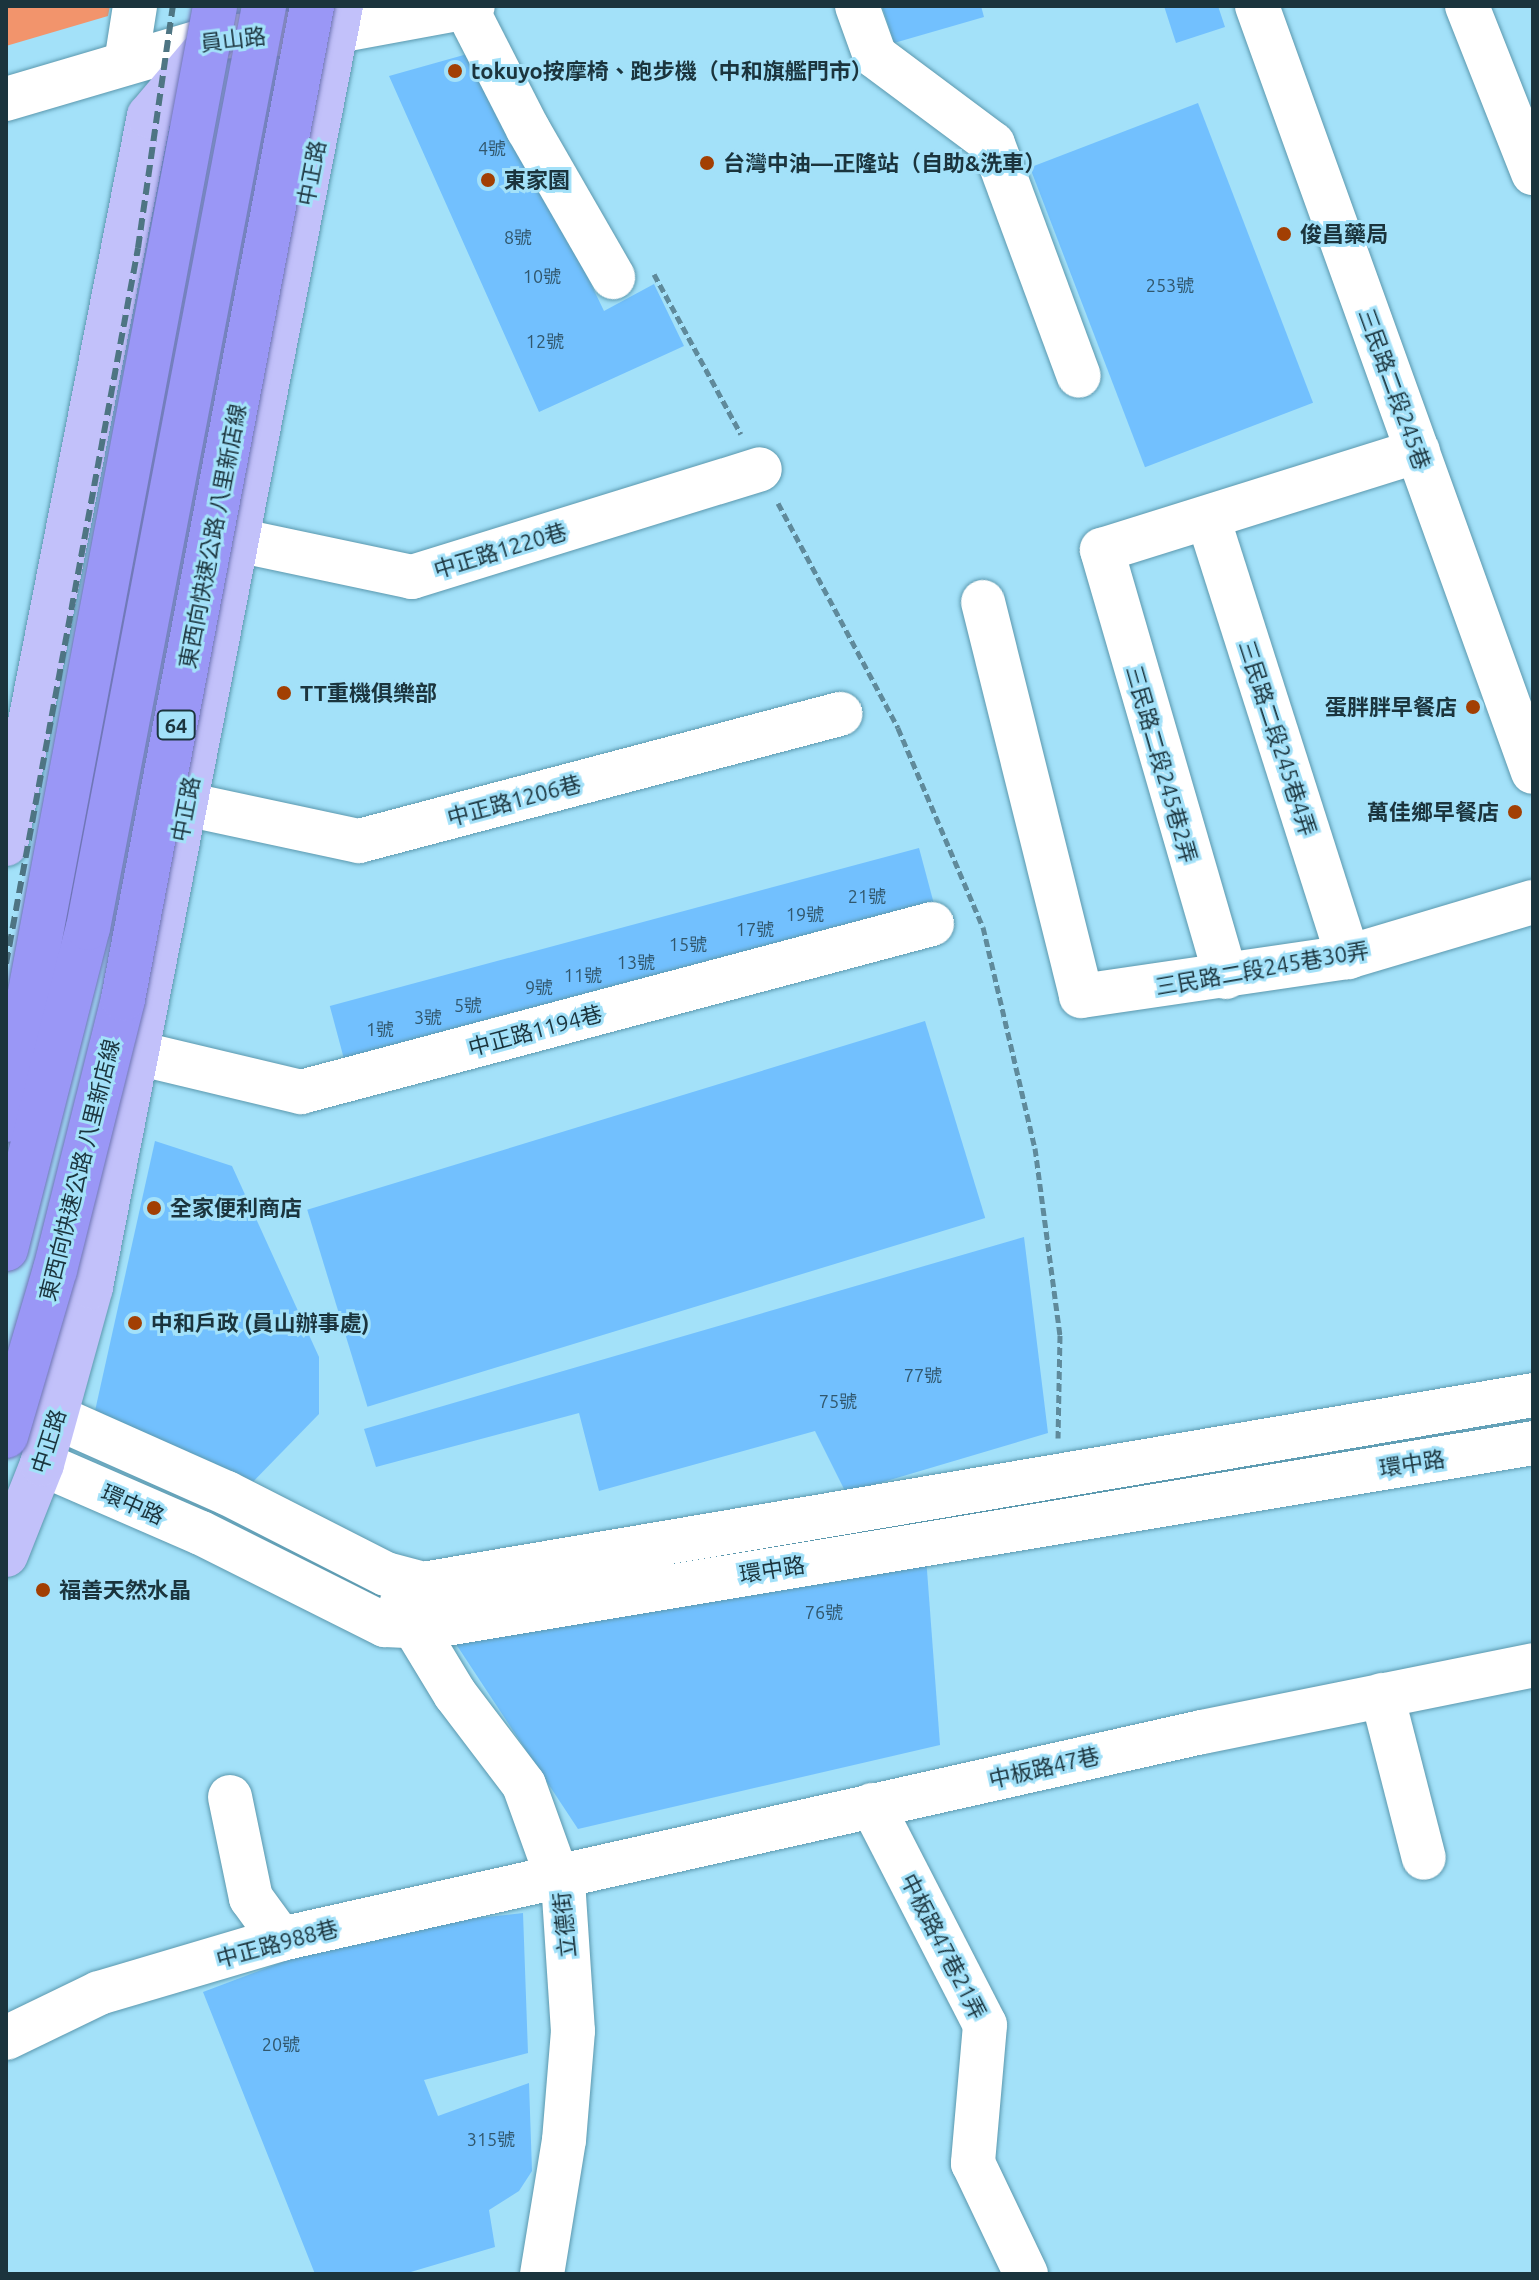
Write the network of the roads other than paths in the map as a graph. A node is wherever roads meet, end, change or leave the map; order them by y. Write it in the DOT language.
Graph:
graph roads {
  1 [pos="135,6"];
  2 [pos="264,6"];
  3 [pos="281,6"];
  4 [pos="857,6"];
  5 [pos="1257,6"];
  6 [pos="1467,6"];
  7 [pos="470,7"];
  8 [pos="330,14"];
  9 [pos="217,16"];
  10 [pos="126,63"];
  11 [pos="6,99"];
  12 [pos="1533,173"];
  13 [pos="630,269"];
  14 [pos="1079,376"];
  15 [pos="1418,451"];
  16 [pos="760,469"];
  17 [pos="1208,518"];
  18 [pos="237,540"];
  19 [pos="983,602"];
  20 [pos="841,714"];
  21 [pos="1533,772"];
  22 [pos="186,804"];
  23 [pos="6,844"];
  24 [pos="1533,902"];
  25 [pos="932,924"];
  26 [pos="1348,957"];
  27 [pos="1226,977"];
  28 [pos="137,1053"];
  29 [pos="6,1120"];
  30 [pos="6,1249"];
  31 [pos="6,1266"];
  32 [pos="1533,1395"];
  33 [pos="56,1417"];
  34 [pos="6,1436"];
  35 [pos="1533,1443"];
  36 [pos="42,1464"];
  37 [pos="6,1555"];
  38 [pos="386,1574"];
  39 [pos="410,1626"];
  40 [pos="1533,1665"];
  41 [pos="1382,1695"];
  42 [pos="230,1797"];
  43 [pos="872,1805"];
  44 [pos="1424,1858"];
  45 [pos="558,1877"];
  46 [pos="281,1939"];
  47 [pos="6,2038"];
  48 [pos="542,2274"];
  49 [pos="1026,2274"];
  1 -- 10 [label="street"];
  2 -- 30 [label="highway, 64, bridge"];
  3 -- 9 [label="street"];
  4 -- 14 [label="street"];
  5 -- 15 [label="street, 三民路二段245巷"];
  6 -- 12 [label="street"];
  7 -- 8 [label="street, 員山路"];
  7 -- 13 [label="street"];
  8 -- 9 [label="street, 員山路"];
  8 -- 18 [label="main road, 中正路"];
  8 -- 34 [label="highway, 東西向快速公路 八里新店線 / 64, bridge"];
  9 -- 10 [label="street, 員山路"];
  9 -- 23 [label="main road"];
  9 -- 29 [label="highway, bridge"];
  9 -- 31 [label="main road"];
  10 -- 11 [label="street, 員山路"];
  15 -- 17 [label="street"];
  15 -- 21 [label="street, 三民路二段245巷"];
  16 -- 18 [label="street, 中正路1220巷"];
  17 -- 26 [label="street, 三民路二段245巷4弄"];
  17 -- 27 [label="street, 三民路二段245巷2弄"];
  18 -- 22 [label="main road, 中正路"];
  19 -- 27 [label="street, 三民路二段245巷30弄"];
  20 -- 22 [label="street, 中正路1206巷"];
  22 -- 28 [label="main road, 中正路"];
  24 -- 26 [label="street, 三民路二段245巷30弄"];
  25 -- 28 [label="street, 中正路1194巷"];
  26 -- 27 [label="street, 三民路二段245巷30弄"];
  28 -- 33 [label="main road, 中正路"];
  32 -- 38 [label="street, 環中路"];
  33 -- 36 [label="main road, 中正路"];
  33 -- 38 [label="street, 環中路"];
  35 -- 39 [label="street, 環中路"];
  36 -- 37 [label="main road, 中正路"];
  36 -- 39 [label="street, 環中路"];
  38 -- 39 [label="street, 立德街"];
  39 -- 45 [label="street, 立德街"];
  40 -- 41 [label="street, 中板路47巷"];
  41 -- 43 [label="street, 中板路47巷"];
  41 -- 44 [label="street"];
  42 -- 46 [label="street"];
  43 -- 45 [label="street, 中板路47巷"];
  43 -- 49 [label="street, 中板路47巷21弄"];
  45 -- 46 [label="street, 中正路988巷"];
  45 -- 48 [label="street, 立德街"];
  46 -- 47 [label="street, 中正路988巷"];
}
